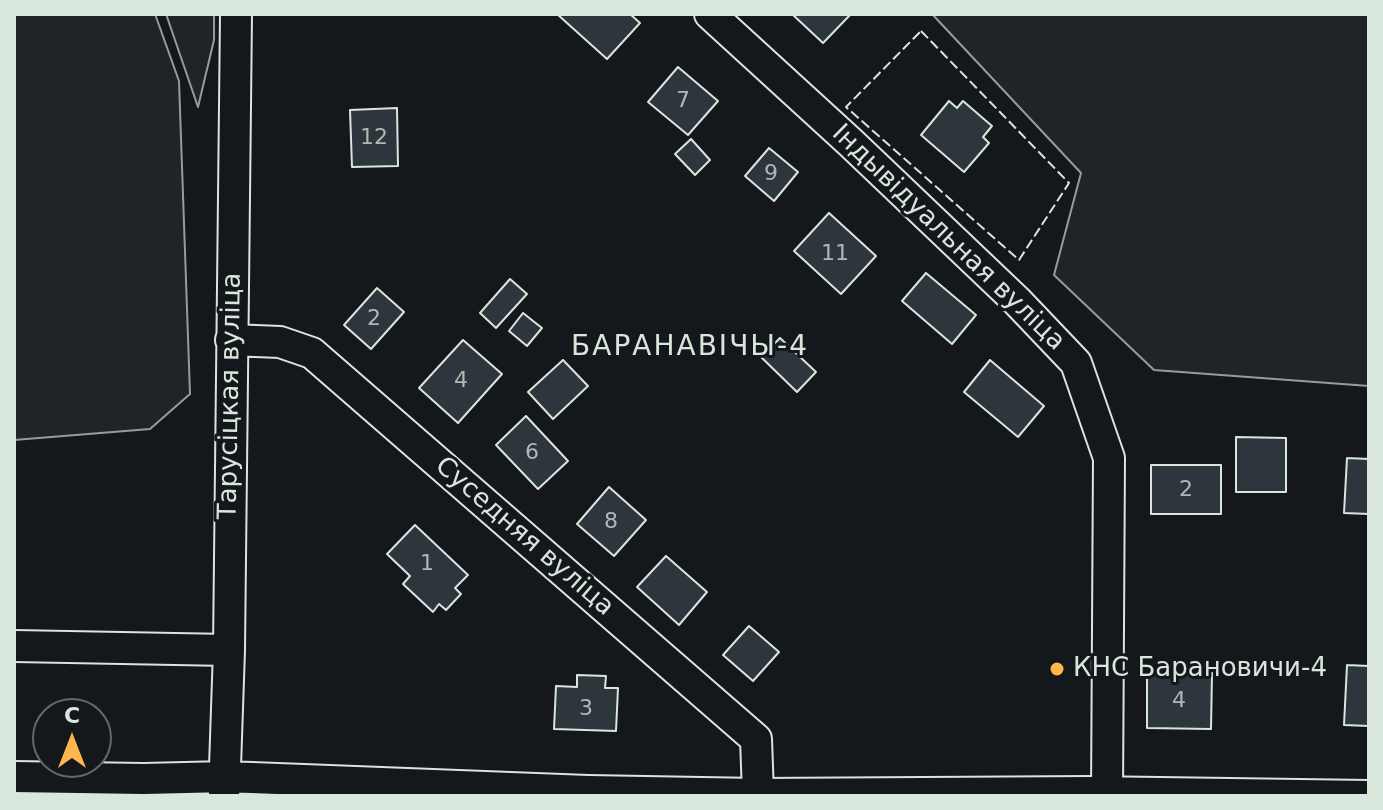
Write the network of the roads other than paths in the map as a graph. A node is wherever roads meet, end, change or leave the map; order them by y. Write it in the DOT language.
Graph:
graph roads {
  1 [pos="236,14"];
  2 [pos="710,14"];
  3 [pos="231,340"];
  4 [pos="14,646"];
  5 [pos="229,650"];
  6 [pos="14,777"];
  7 [pos="225,786"];
  8 [pos="322,789"];
  9 [pos="588,794"];
  10 [pos="758,794"];
  11 [pos="1107,794"];
  12 [pos="847,795"];
  13 [pos="1369,796"];
  1 -- 3 [label="street, Тарусіцкая вуліца"];
  2 -- 11 [label="street, Індывідуальная вуліца"];
  3 -- 5 [label="street, Тарусіцкая вуліца"];
  3 -- 10 [label="street, Суседняя вуліца"];
  4 -- 5 [label="street"];
  5 -- 7 [label="street, Тарусіцкая вуліца"];
  6 -- 7 [label="street"];
  7 -- 8 [label="street"];
  8 -- 9 [label="street"];
  9 -- 10 [label="street"];
  10 -- 12 [label="street"];
  11 -- 12 [label="street"];
  11 -- 13 [label="street"];
}
